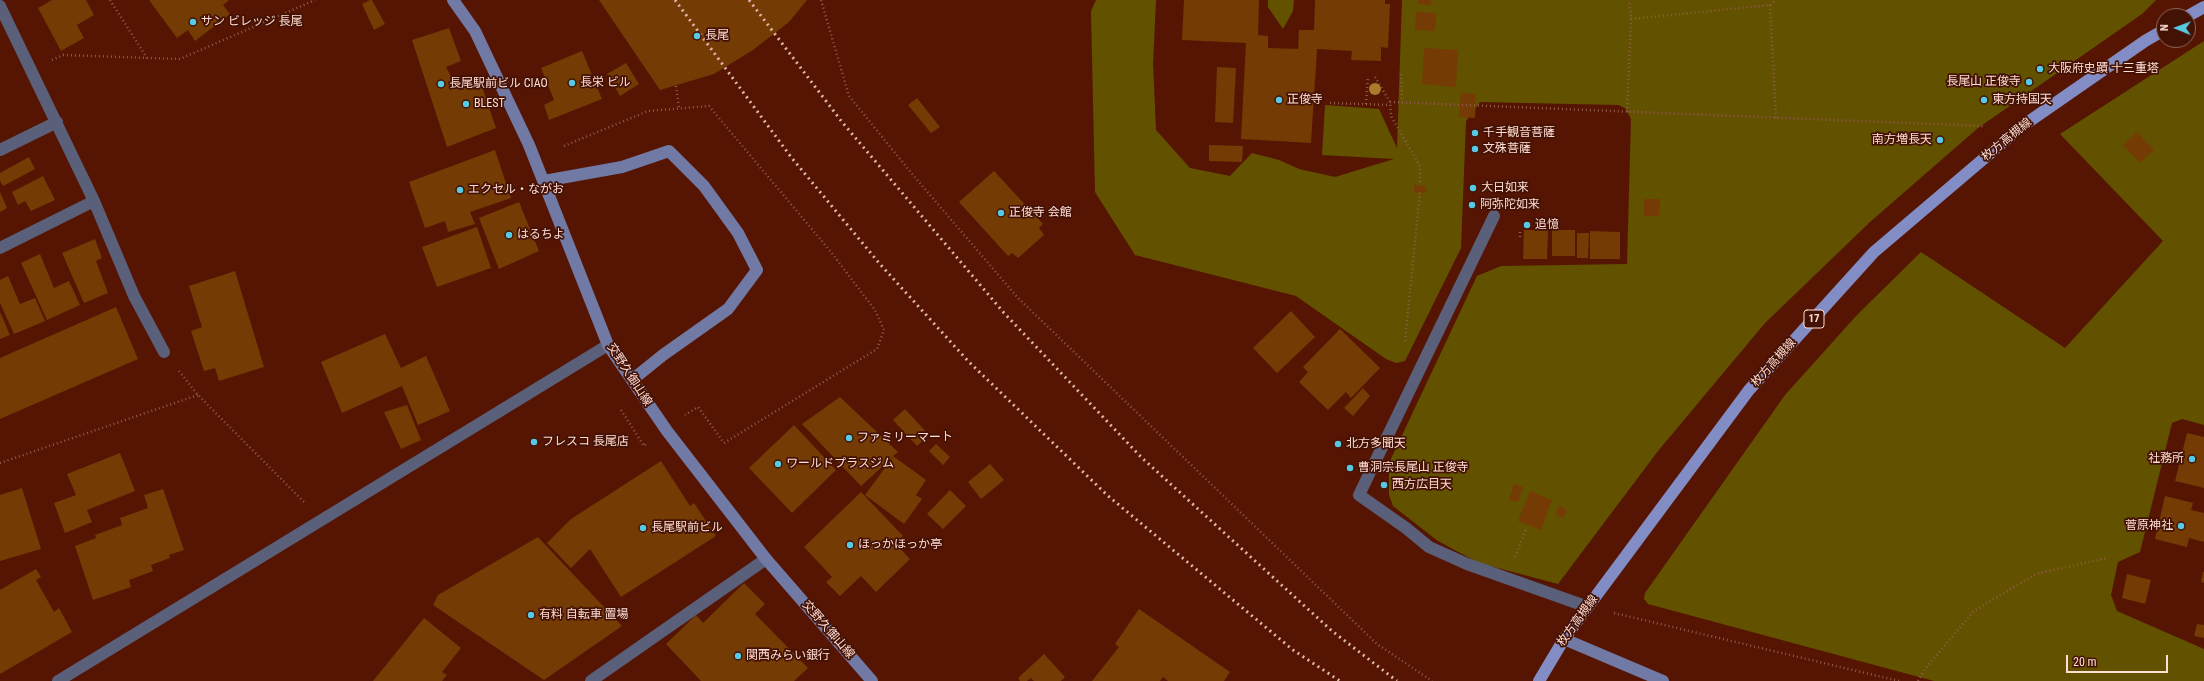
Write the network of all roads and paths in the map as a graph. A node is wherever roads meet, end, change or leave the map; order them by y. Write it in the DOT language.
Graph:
graph roads {
  1 [pos="110,0"];
  2 [pos="315,0"];
  3 [pos="453,0"];
  4 [pos="821,0"];
  5 [pos="1629,0"];
  6 [pos="1776,0"];
  7 [pos="0,6"];
  8 [pos="1770,6"];
  9 [pos="1631,19"];
  10 [pos="2156,35"];
  11 [pos="147,58"];
  12 [pos="32,71"];
  13 [pos="1401,74"];
  14 [pos="1368,77"];
  15 [pos="1376,77"];
  16 [pos="676,86"];
  17 [pos="1330,102"];
  18 [pos="1402,102"];
  19 [pos="1390,103"];
  20 [pos="1366,104"];
  21 [pos="679,108"];
  22 [pos="1627,112"];
  23 [pos="1776,118"];
  24 [pos="57,122"];
  25 [pos="2021,127"];
  26 [pos="0,150"];
  27 [pos="544,181"];
  28 [pos="1420,186"];
  29 [pos="1420,192"];
  30 [pos="94,201"];
  31 [pos="1494,216"];
  32 [pos="1520,229"];
  33 [pos="1520,237"];
  34 [pos="0,248"];
  35 [pos="608,345"];
  36 [pos="1405,346"];
  37 [pos="164,352"];
  38 [pos="632,380"];
  39 [pos="198,395"];
  40 [pos="0,463"];
  41 [pos="321,520"];
  42 [pos="766,558"];
  43 [pos="2107,558"];
  44 [pos="1588,607"];
  45 [pos="1564,639"];
  46 [pos="58,681"];
  47 [pos="591,681"];
  48 [pos="872,681"];
  49 [pos="1432,681"];
  50 [pos="1539,681"];
  51 [pos="1663,681"];
  52 [pos="1899,681"];
  53 [pos="1918,681"];
  1 -- 11 [label="path"];
  2 -- 11 [label="path"];
  3 -- 27 [label="main road, 交野久御山線"];
  4 -- 49 [label="path"];
  5 -- 9 [label="path"];
  6 -- 8 [label="path"];
  7 -- 12 [label="street"];
  8 -- 9 [label="path"];
  8 -- 23 [label="path"];
  9 -- 22 [label="path"];
  10 -- 25 [label="main road, 枚方高槻線 / 17"];
  11 -- 12 [label="path"];
  12 -- 24 [label="street"];
  13 -- 18 [label="path"];
  14 -- 20 [label="path"];
  15 -- 19 [label="path"];
  16 -- 21 [label="path"];
  17 -- 20 [label="path"];
  18 -- 19 [label="path"];
  18 -- 22 [label="path"];
  19 -- 20 [label="path"];
  19 -- 28 [label="path"];
  22 -- 23 [label="path"];
  23 -- 25 [label="path"];
  24 -- 26 [label="street"];
  24 -- 30 [label="street"];
  25 -- 44 [label="main road, 枚方高槻線 / 17"];
  27 -- 35 [label="main road, 交野久御山線"];
  27 -- 38 [label="main road"];
  29 -- 36 [label="path"];
  30 -- 34 [label="street"];
  30 -- 37 [label="street"];
  31 -- 44 [label="street"];
  32 -- 33 [label="path"];
  35 -- 38 [label="main road, 交野久御山線"];
  35 -- 41 [label="street"];
  37 -- 39 [label="path"];
  38 -- 42 [label="main road, 交野久御山線"];
  39 -- 40 [label="path"];
  39 -- 41 [label="path"];
  41 -- 46 [label="street"];
  42 -- 47 [label="street"];
  42 -- 48 [label="main road, 交野久御山線"];
  43 -- 53 [label="path"];
  44 -- 45 [label="main road, 枚方高槻線 / 17"];
  44 -- 52 [label="path"];
  45 -- 50 [label="main road, 枚方高槻線 / 17"];
  45 -- 51 [label="main road"];
}
